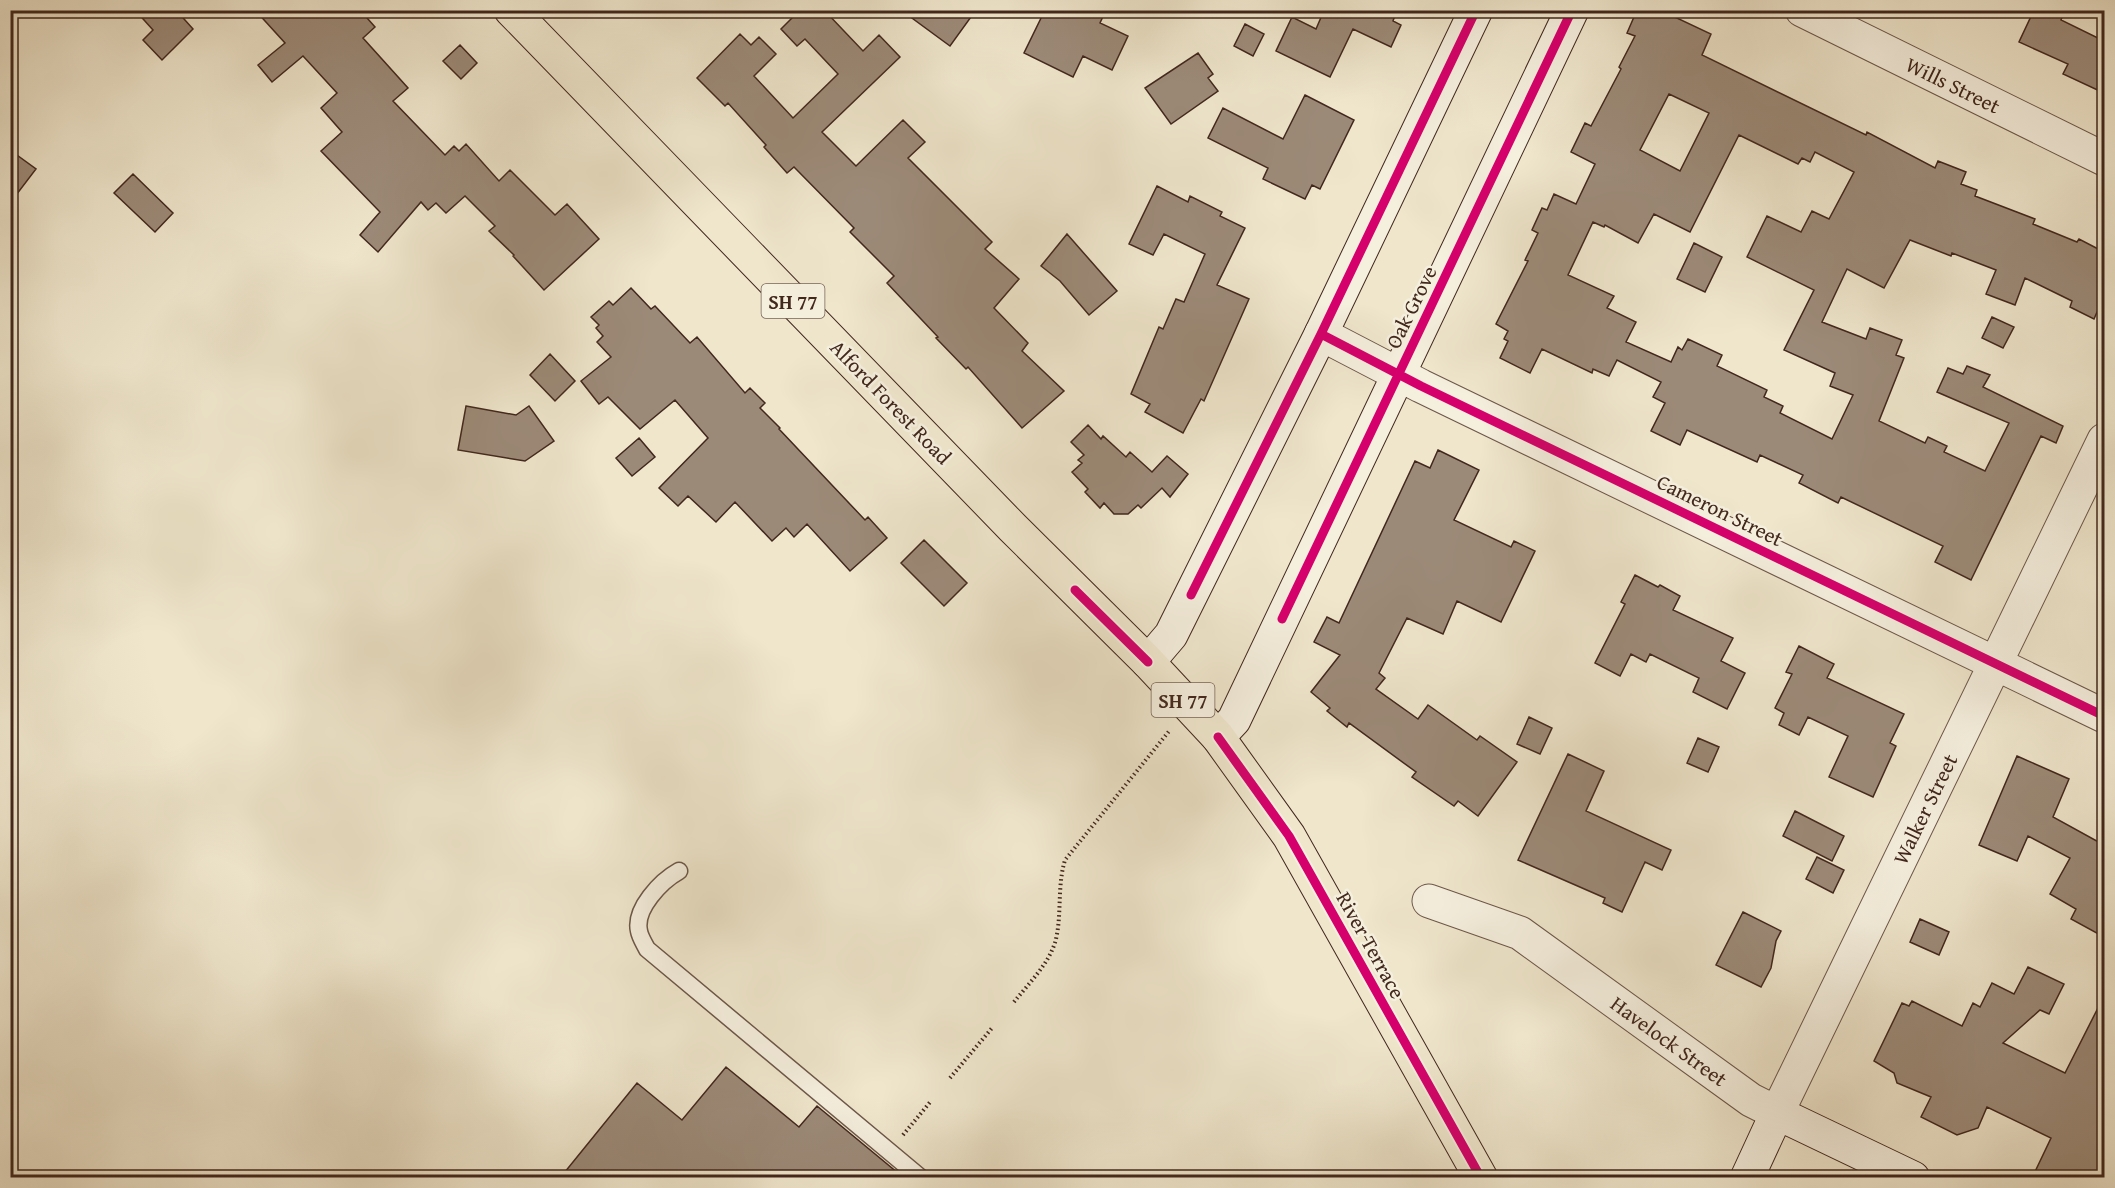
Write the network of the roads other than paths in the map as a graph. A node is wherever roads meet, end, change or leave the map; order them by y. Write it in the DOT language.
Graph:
graph roads {
  1 [pos="511,10"];
  2 [pos="1476,10"];
  3 [pos="1572,10"];
  4 [pos="1802,10"];
  5 [pos="2104,159"];
  6 [pos="1321,334"];
  7 [pos="1399,374"];
  8 [pos="2104,440"];
  9 [pos="1148,662"];
  10 [pos="1996,664"];
  11 [pos="2104,716"];
  12 [pos="1218,737"];
  13 [pos="679,871"];
  14 [pos="1429,900"];
  15 [pos="1777,1113"];
  16 [pos="921,1178"];
  17 [pos="1481,1178"];
  18 [pos="1747,1178"];
  19 [pos="1913,1178"];
  1 -- 9 [label="main road, Alford Forest Road / SH 77"];
  2 -- 6 [label="street"];
  3 -- 7 [label="street, Oak Grove"];
  4 -- 5 [label="street, Wills Street"];
  6 -- 7 [label="street, Cameron Street"];
  6 -- 9 [label="street"];
  7 -- 10 [label="street, Cameron Street"];
  7 -- 12 [label="street, Oak Grove"];
  8 -- 10 [label="street, Walker Street"];
  9 -- 12 [label="main road, River Terrace / SH 77"];
  10 -- 11 [label="street, Cameron Street"];
  10 -- 15 [label="street, Walker Street"];
  12 -- 17 [label="main road, River Terrace / SH 77"];
  13 -- 16 [label="lane"];
  14 -- 15 [label="street, Havelock Street"];
  15 -- 18 [label="street, Walker Street"];
  15 -- 19 [label="street, Havelock Street"];
}
